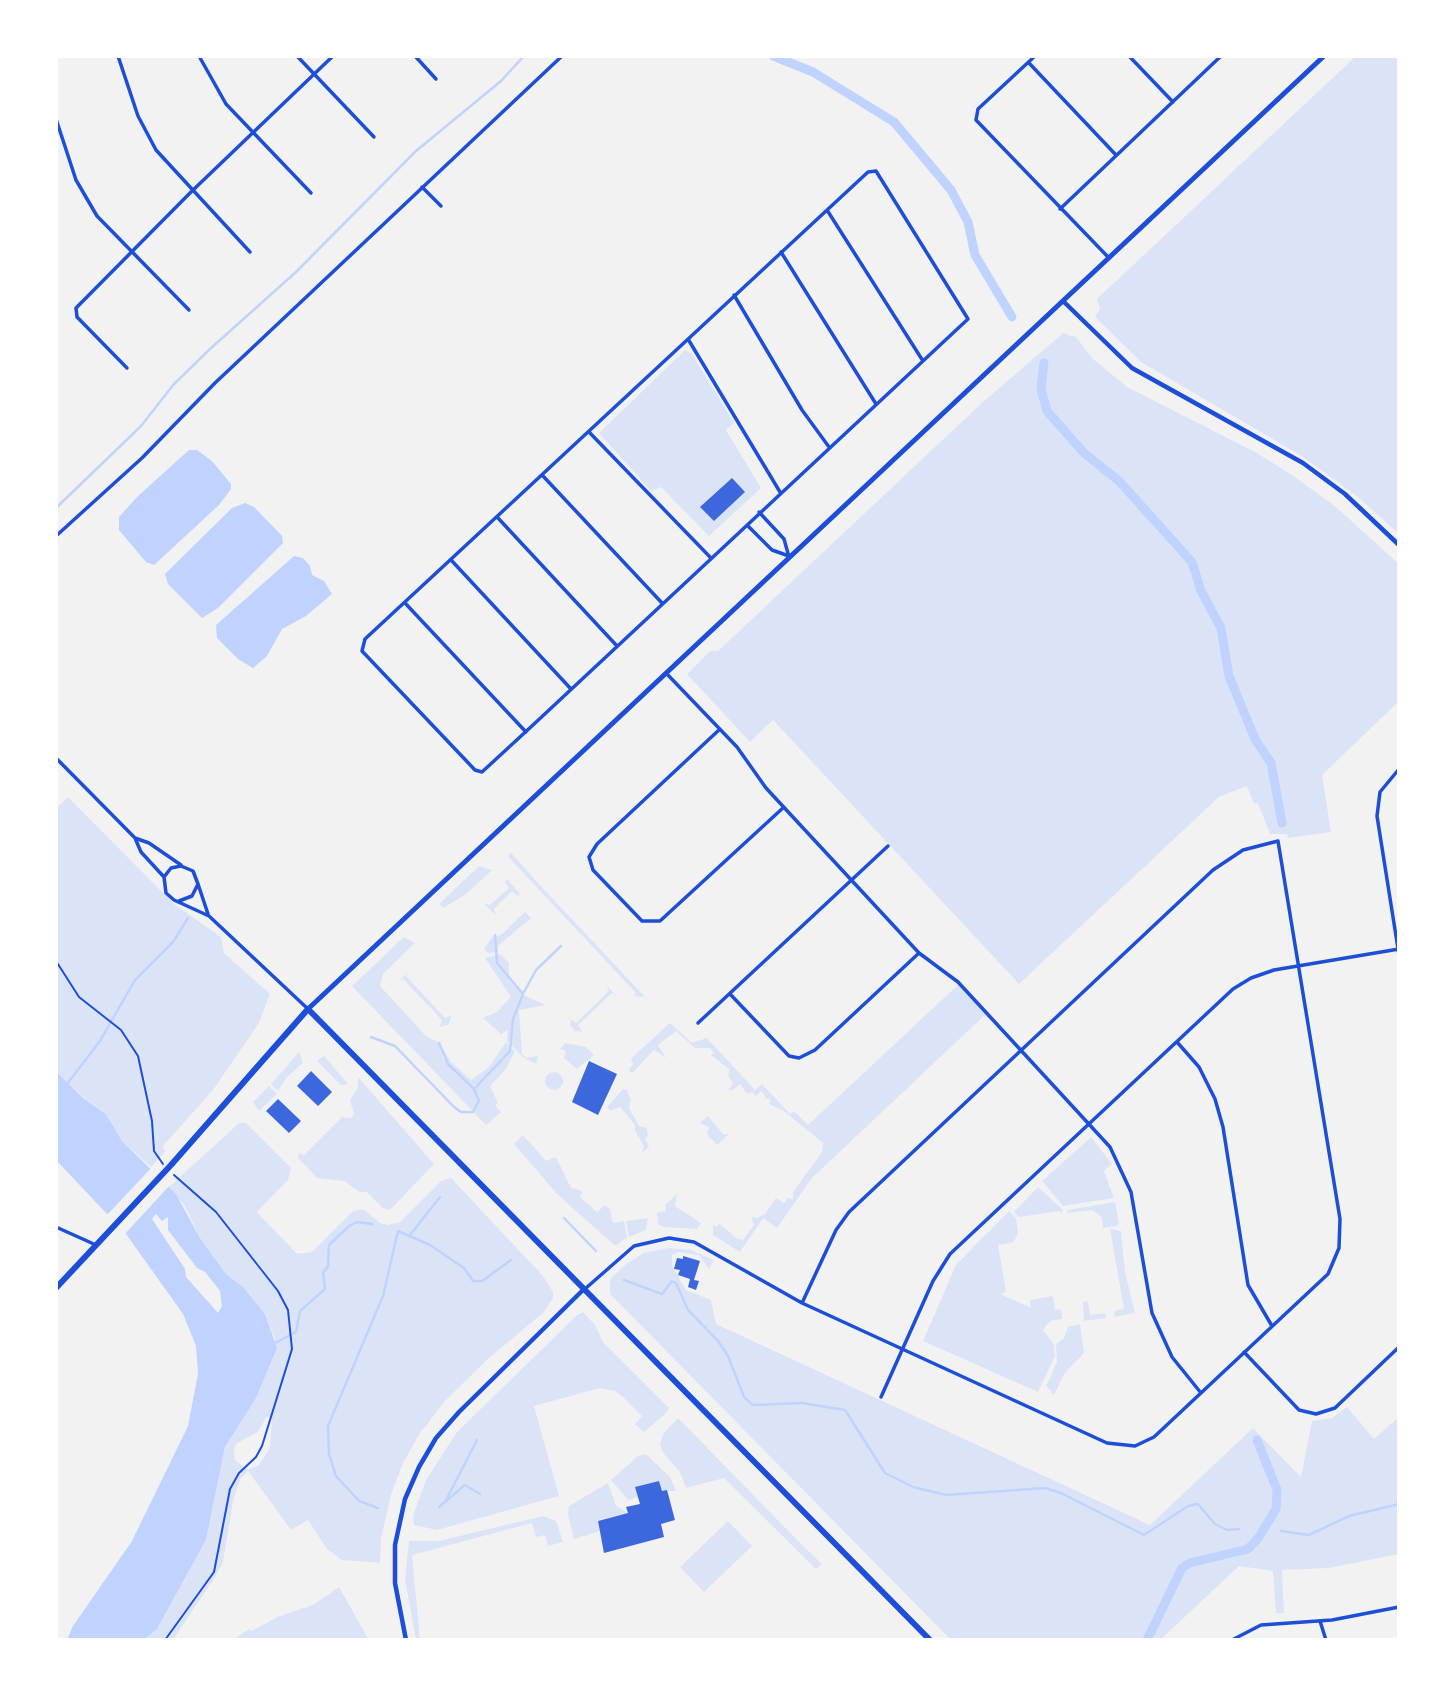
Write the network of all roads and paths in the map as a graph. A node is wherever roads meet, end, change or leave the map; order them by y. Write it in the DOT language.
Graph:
graph roads {
  1 [pos="118,56"];
  2 [pos="198,56"];
  3 [pos="297,56"];
  4 [pos="333,56"];
  5 [pos="415,56"];
  6 [pos="562,56"];
  7 [pos="1035,56"];
  8 [pos="1129,56"];
  9 [pos="1221,56"];
  10 [pos="1324,56"];
  11 [pos="1028,62"];
  12 [pos="314,74"];
  13 [pos="436,79"];
  14 [pos="1173,102"];
  15 [pos="56,120"];
  16 [pos="252,132"];
  17 [pos="374,137"];
  18 [pos="1116,155"];
  19 [pos="422,187"];
  20 [pos="192,191"];
  21 [pos="311,193"];
  22 [pos="441,205"];
  23 [pos="1060,209"];
  24 [pos="827,210"];
  25 [pos="132,251"];
  26 [pos="250,252"];
  27 [pos="781,252"];
  28 [pos="1108,258"];
  29 [pos="734,295"];
  30 [pos="1063,301"];
  31 [pos="189,310"];
  32 [pos="688,339"];
  33 [pos="923,361"];
  34 [pos="127,368"];
  35 [pos="876,404"];
  36 [pos="589,432"];
  37 [pos="829,447"];
  38 [pos="543,476"];
  39 [pos="780,492"];
  40 [pos="759,512"];
  41 [pos="498,518"];
  42 [pos="747,524"];
  43 [pos="56,536"];
  44 [pos="1399,545"];
  45 [pos="710,557"];
  46 [pos="789,557"];
  47 [pos="452,561"];
  48 [pos="405,603"];
  49 [pos="662,603"];
  50 [pos="617,646"];
  51 [pos="666,673"];
  52 [pos="571,689"];
  53 [pos="720,729"];
  54 [pos="526,732"];
  55 [pos="56,758"];
  56 [pos="1399,769"];
  57 [pos="783,807"];
  58 [pos="135,838"];
  59 [pos="888,846"];
  60 [pos="181,866"];
  61 [pos="164,877"];
  62 [pos="852,880"];
  63 [pos="198,884"];
  64 [pos="179,901"];
  65 [pos="209,915"];
  66 [pos="1399,949"];
  67 [pos="919,953"];
  68 [pos="1399,955"];
  69 [pos="56,961"];
  70 [pos="1298,965"];
  71 [pos="730,994"];
  72 [pos="308,1009"];
  73 [pos="698,1023"];
  74 [pos="1176,1041"];
  75 [pos="1022,1050"];
  76 [pos="1089,1123"];
  77 [pos="56,1227"];
  78 [pos="96,1245"];
  79 [pos="56,1288"];
  80 [pos="584,1289"];
  81 [pos="802,1303"];
  82 [pos="1272,1326"];
  83 [pos="1399,1347"];
  84 [pos="902,1349"];
  85 [pos="1244,1352"];
  86 [pos="1201,1392"];
  87 [pos="881,1397"];
  88 [pos="1399,1607"];
  89 [pos="1320,1621"];
  90 [pos="165,1640"];
  91 [pos="406,1640"];
  92 [pos="930,1640"];
  93 [pos="1232,1640"];
  94 [pos="1326,1640"];
  1 -- 20 [label="street"];
  2 -- 16 [label="street"];
  3 -- 12 [label="street"];
  4 -- 12 [label="street"];
  5 -- 13 [label="street"];
  6 -- 19 [label="street"];
  7 -- 11 [label="street"];
  8 -- 14 [label="street"];
  9 -- 14 [label="street"];
  10 -- 28 [label="main road"];
  11 -- 18 [label="street"];
  11 -- 23 [label="street"];
  12 -- 16 [label="street"];
  12 -- 17 [label="street"];
  14 -- 18 [label="street"];
  15 -- 25 [label="street"];
  16 -- 20 [label="street"];
  16 -- 21 [label="street"];
  18 -- 23 [label="street"];
  19 -- 22 [label="street"];
  19 -- 43 [label="street"];
  20 -- 25 [label="street"];
  20 -- 26 [label="street"];
  23 -- 28 [label="street"];
  24 -- 27 [label="street"];
  24 -- 33 [label="street"];
  24 -- 33 [label="street"];
  25 -- 31 [label="street"];
  25 -- 34 [label="street"];
  27 -- 29 [label="street"];
  27 -- 35 [label="street"];
  28 -- 30 [label="main road"];
  29 -- 32 [label="street"];
  29 -- 37 [label="street"];
  30 -- 44 [label="street"];
  30 -- 46 [label="main road"];
  32 -- 36 [label="street"];
  32 -- 39 [label="street"];
  33 -- 35 [label="street"];
  35 -- 37 [label="street"];
  36 -- 38 [label="street"];
  36 -- 45 [label="street"];
  37 -- 39 [label="street"];
  38 -- 41 [label="street"];
  38 -- 49 [label="street"];
  39 -- 40 [label="street"];
  40 -- 42 [label="street"];
  40 -- 46 [label="street"];
  41 -- 47 [label="street"];
  41 -- 50 [label="street"];
  42 -- 45 [label="street"];
  42 -- 46 [label="street"];
  45 -- 49 [label="street"];
  46 -- 51 [label="main road"];
  47 -- 48 [label="street"];
  47 -- 52 [label="street"];
  48 -- 54 [label="street"];
  48 -- 54 [label="street"];
  49 -- 50 [label="street"];
  50 -- 52 [label="street"];
  51 -- 53 [label="street"];
  51 -- 72 [label="main road"];
  52 -- 54 [label="street"];
  53 -- 57 [label="street"];
  53 -- 57 [label="street"];
  55 -- 58 [label="street"];
  56 -- 66 [label="street"];
  57 -- 62 [label="street"];
  58 -- 60 [label="street"];
  58 -- 61 [label="street"];
  59 -- 62 [label="street"];
  60 -- 61 [label="street"];
  60 -- 63 [label="street"];
  61 -- 64 [label="street"];
  62 -- 67 [label="street"];
  62 -- 71 [label="street"];
  63 -- 64 [label="street"];
  63 -- 65 [label="street"];
  64 -- 65 [label="street"];
  65 -- 72 [label="street"];
  66 -- 68 [label="street"];
  66 -- 70 [label="street"];
  67 -- 71 [label="street"];
  67 -- 75 [label="street"];
  69 -- 90 [label="path"];
  70 -- 74 [label="street"];
  70 -- 75 [label="street"];
  70 -- 82 [label="street"];
  71 -- 73 [label="street"];
  72 -- 78 [label="main road"];
  72 -- 80 [label="main road"];
  74 -- 76 [label="street"];
  74 -- 82 [label="street"];
  75 -- 76 [label="street"];
  75 -- 81 [label="street"];
  76 -- 84 [label="street"];
  76 -- 86 [label="street"];
  77 -- 78 [label="street"];
  78 -- 79 [label="main road"];
  80 -- 81 [label="street"];
  80 -- 91 [label="street"];
  80 -- 92 [label="main road"];
  81 -- 84 [label="street"];
  82 -- 85 [label="street"];
  83 -- 85 [label="street"];
  84 -- 86 [label="street"];
  84 -- 87 [label="street"];
  85 -- 86 [label="street"];
  88 -- 89 [label="street"];
  89 -- 93 [label="street"];
  89 -- 94 [label="street"];
}
